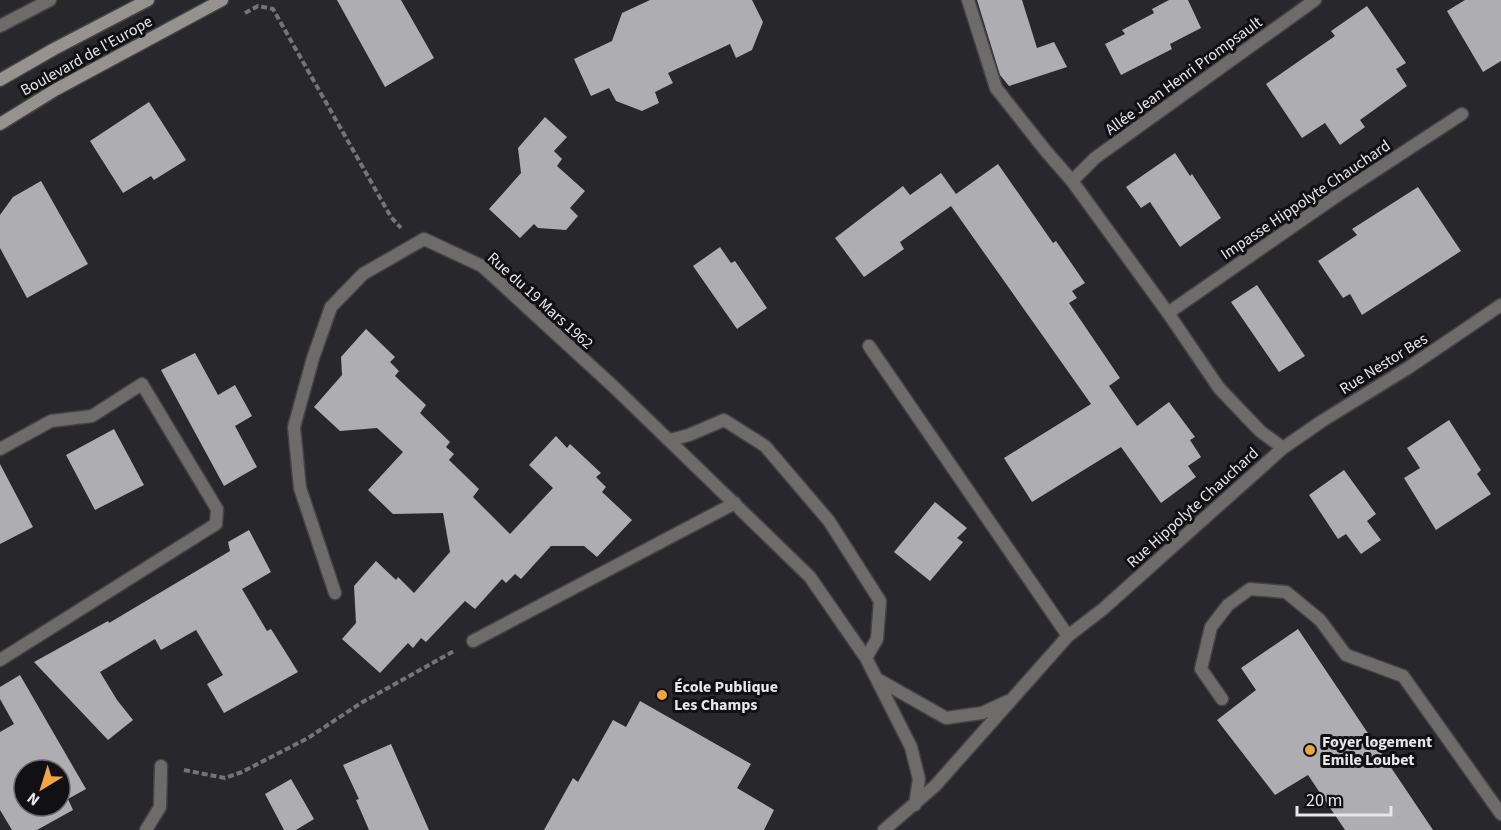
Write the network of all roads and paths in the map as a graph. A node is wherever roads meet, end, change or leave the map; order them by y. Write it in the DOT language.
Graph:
graph roads {
  1 [pos="50,0"];
  2 [pos="148,0"];
  3 [pos="222,0"];
  4 [pos="968,0"];
  5 [pos="1316,0"];
  6 [pos="245,13"];
  7 [pos="0,26"];
  8 [pos="0,80"];
  9 [pos="1462,114"];
  10 [pos="0,124"];
  11 [pos="1072,181"];
  12 [pos="424,239"];
  13 [pos="1501,306"];
  14 [pos="1168,313"];
  15 [pos="869,346"];
  16 [pos="670,440"];
  17 [pos="1283,448"];
  18 [pos="0,449"];
  19 [pos="735,503"];
  20 [pos="335,593"];
  21 [pos="1068,636"];
  22 [pos="473,641"];
  23 [pos="866,658"];
  24 [pos="0,660"];
  25 [pos="879,680"];
  26 [pos="1013,699"];
  27 [pos="1222,699"];
  28 [pos="161,765"];
  29 [pos="915,805"];
  30 [pos="1501,814"];
  31 [pos="146,830"];
  32 [pos="884,830"];
  1 -- 7 [label="street"];
  2 -- 8 [label="main road, Boulevard de l'Europe"];
  3 -- 10 [label="main road, Boulevard de l'Europe"];
  4 -- 11 [label="street, Rue Hippolyte Chauchard"];
  5 -- 11 [label="street, Allée Jean Henri Prompsault"];
  6 -- 12 [label="path"];
  9 -- 14 [label="street, Impasse Hippolyte Chauchard"];
  11 -- 14 [label="street, Rue Hippolyte Chauchard"];
  12 -- 16 [label="street, Rue du 19 Mars 1962"];
  12 -- 20 [label="street"];
  13 -- 17 [label="street, Rue Nestor Bes"];
  14 -- 17 [label="street, Rue Hippolyte Chauchard"];
  15 -- 21 [label="street"];
  16 -- 19 [label="street, Rue du 19 Mars 1962"];
  16 -- 23 [label="street"];
  17 -- 21 [label="street, Rue Hippolyte Chauchard"];
  18 -- 24 [label="street"];
  19 -- 22 [label="street"];
  19 -- 23 [label="street, Rue du 19 Mars 1962"];
  21 -- 26 [label="street, Rue Hippolyte Chauchard"];
  22 -- 28 [label="path"];
  23 -- 25 [label="street, Rue du 19 Mars 1962"];
  25 -- 26 [label="street, Rue du 19 Mars 1962"];
  25 -- 29 [label="street, Rue du 19 Mars 1962"];
  26 -- 29 [label="street, Rue Hippolyte Chauchard"];
  27 -- 30 [label="street"];
  28 -- 31 [label="street"];
  29 -- 32 [label="street, Rue Hippolyte Chauchard"];
}
